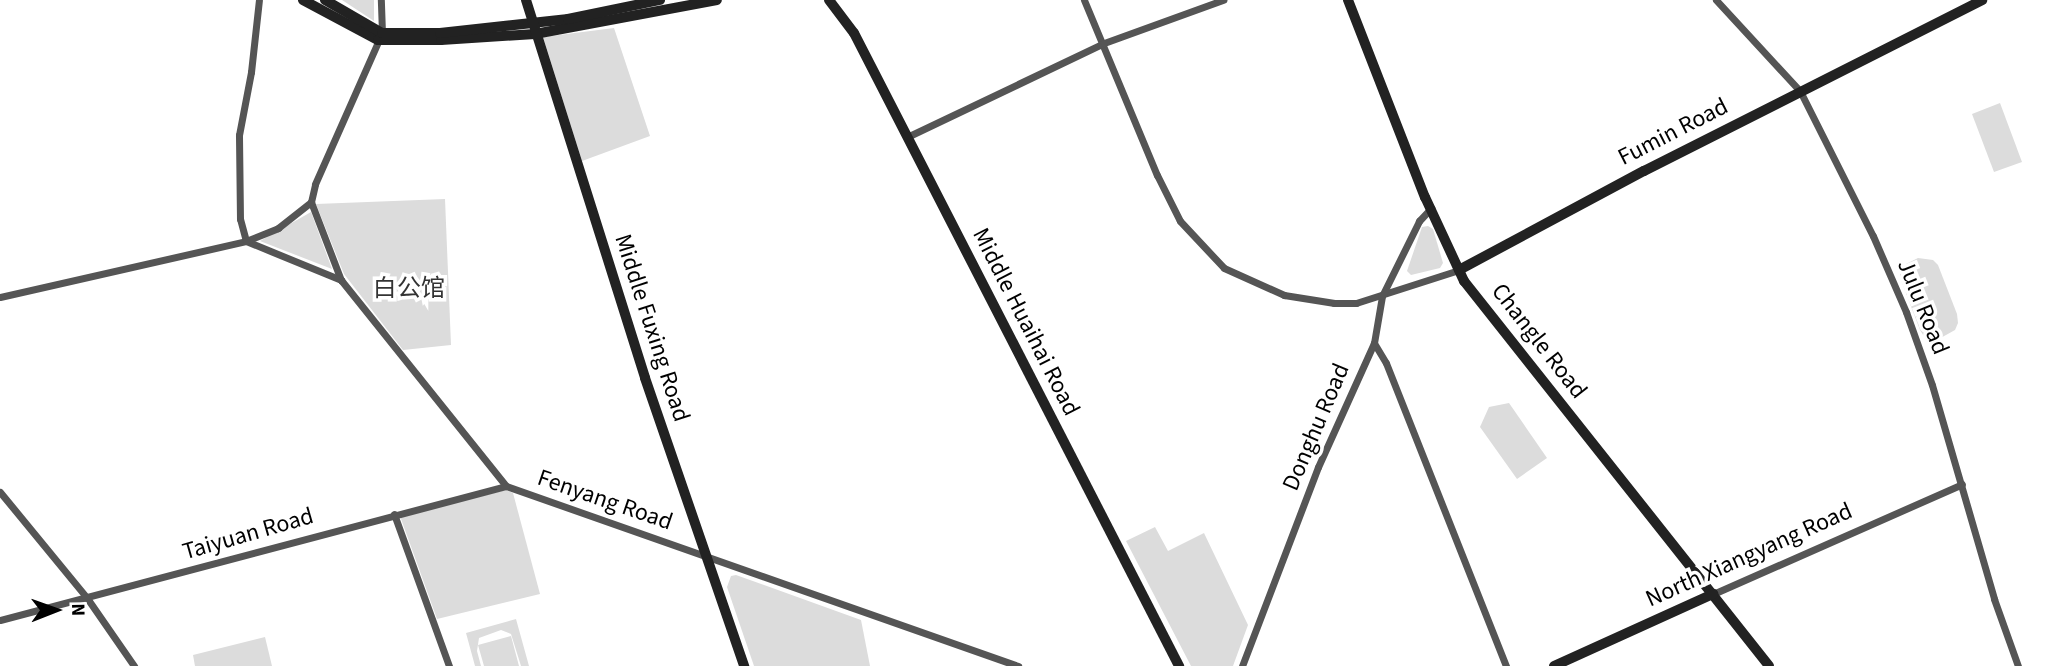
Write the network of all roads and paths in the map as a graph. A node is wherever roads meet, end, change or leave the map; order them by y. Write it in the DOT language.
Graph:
graph roads {
  1 [pos="259,0"];
  2 [pos="303,0"];
  3 [pos="325,0"];
  4 [pos="381,0"];
  5 [pos="526,0"];
  6 [pos="660,0"];
  7 [pos="717,0"];
  8 [pos="830,0"];
  9 [pos="835,0"];
  10 [pos="1084,0"];
  11 [pos="1223,0"];
  12 [pos="1348,0"];
  13 [pos="1716,0"];
  14 [pos="1982,0"];
  15 [pos="843,18"];
  16 [pos="533,28"];
  17 [pos="380,36"];
  18 [pos="1104,43"];
  19 [pos="1800,91"];
  20 [pos="907,137"];
  21 [pos="311,202"];
  22 [pos="1431,208"];
  23 [pos="246,241"];
  24 [pos="1459,270"];
  25 [pos="341,280"];
  26 [pos="1382,296"];
  27 [pos="0,297"];
  28 [pos="1374,343"];
  29 [pos="1962,484"];
  30 [pos="506,486"];
  31 [pos="0,492"];
  32 [pos="394,514"];
  33 [pos="705,554"];
  34 [pos="1713,594"];
  35 [pos="87,598"];
  36 [pos="0,620"];
  37 [pos="134,666"];
  38 [pos="449,666"];
  39 [pos="744,666"];
  40 [pos="1018,666"];
  41 [pos="1180,666"];
  42 [pos="1242,666"];
  43 [pos="1506,666"];
  44 [pos="1554,666"];
  45 [pos="1769,666"];
  46 [pos="2018,666"];
  1 -- 23 [label="street"];
  2 -- 17 [label="main road"];
  3 -- 17 [label="main road"];
  4 -- 17 [label="street"];
  5 -- 16 [label="main road, Middle Fuxing Road"];
  6 -- 16 [label="main road"];
  7 -- 16 [label="main road"];
  8 -- 15 [label="main road, Middle Huaihai Road"];
  9 -- 15 [label="main road"];
  10 -- 18 [label="street, Fumin Road"];
  11 -- 18 [label="street"];
  12 -- 22 [label="main road, Changle Road"];
  13 -- 19 [label="street, Julu Road"];
  14 -- 19 [label="main road, Fumin Road"];
  15 -- 20 [label="main road, Middle Huaihai Road"];
  16 -- 17 [label="main road"];
  16 -- 33 [label="main road, Middle Fuxing Road"];
  17 -- 21 [label="street"];
  18 -- 20 [label="street"];
  18 -- 26 [label="street, Fumin Road"];
  19 -- 24 [label="main road, Fumin Road"];
  19 -- 29 [label="street, Julu Road"];
  20 -- 41 [label="main road, Middle Huaihai Road"];
  21 -- 23 [label="street"];
  21 -- 25 [label="street, Fenyang Road"];
  22 -- 24 [label="main road, Changle Road"];
  22 -- 26 [label="street, Donghu Road"];
  23 -- 25 [label="street"];
  23 -- 27 [label="street"];
  24 -- 26 [label="street, Fumin Road"];
  24 -- 34 [label="main road, Changle Road"];
  25 -- 30 [label="street, Fenyang Road"];
  26 -- 28 [label="street, Donghu Road"];
  28 -- 42 [label="street, Donghu Road"];
  28 -- 43 [label="street"];
  29 -- 34 [label="street, North Xiangyang Road"];
  29 -- 46 [label="street, Julu Road"];
  30 -- 32 [label="street, Taiyuan Road"];
  30 -- 33 [label="street, Fenyang Road"];
  31 -- 35 [label="street"];
  32 -- 35 [label="street, Taiyuan Road"];
  32 -- 38 [label="street"];
  33 -- 39 [label="main road, Middle Fuxing Road"];
  33 -- 40 [label="street, Fenyang Road"];
  34 -- 44 [label="main road, North Xiangyang Road"];
  34 -- 45 [label="main road, Changle Road"];
  35 -- 36 [label="street, Taiyuan Road"];
  35 -- 37 [label="street"];
}
